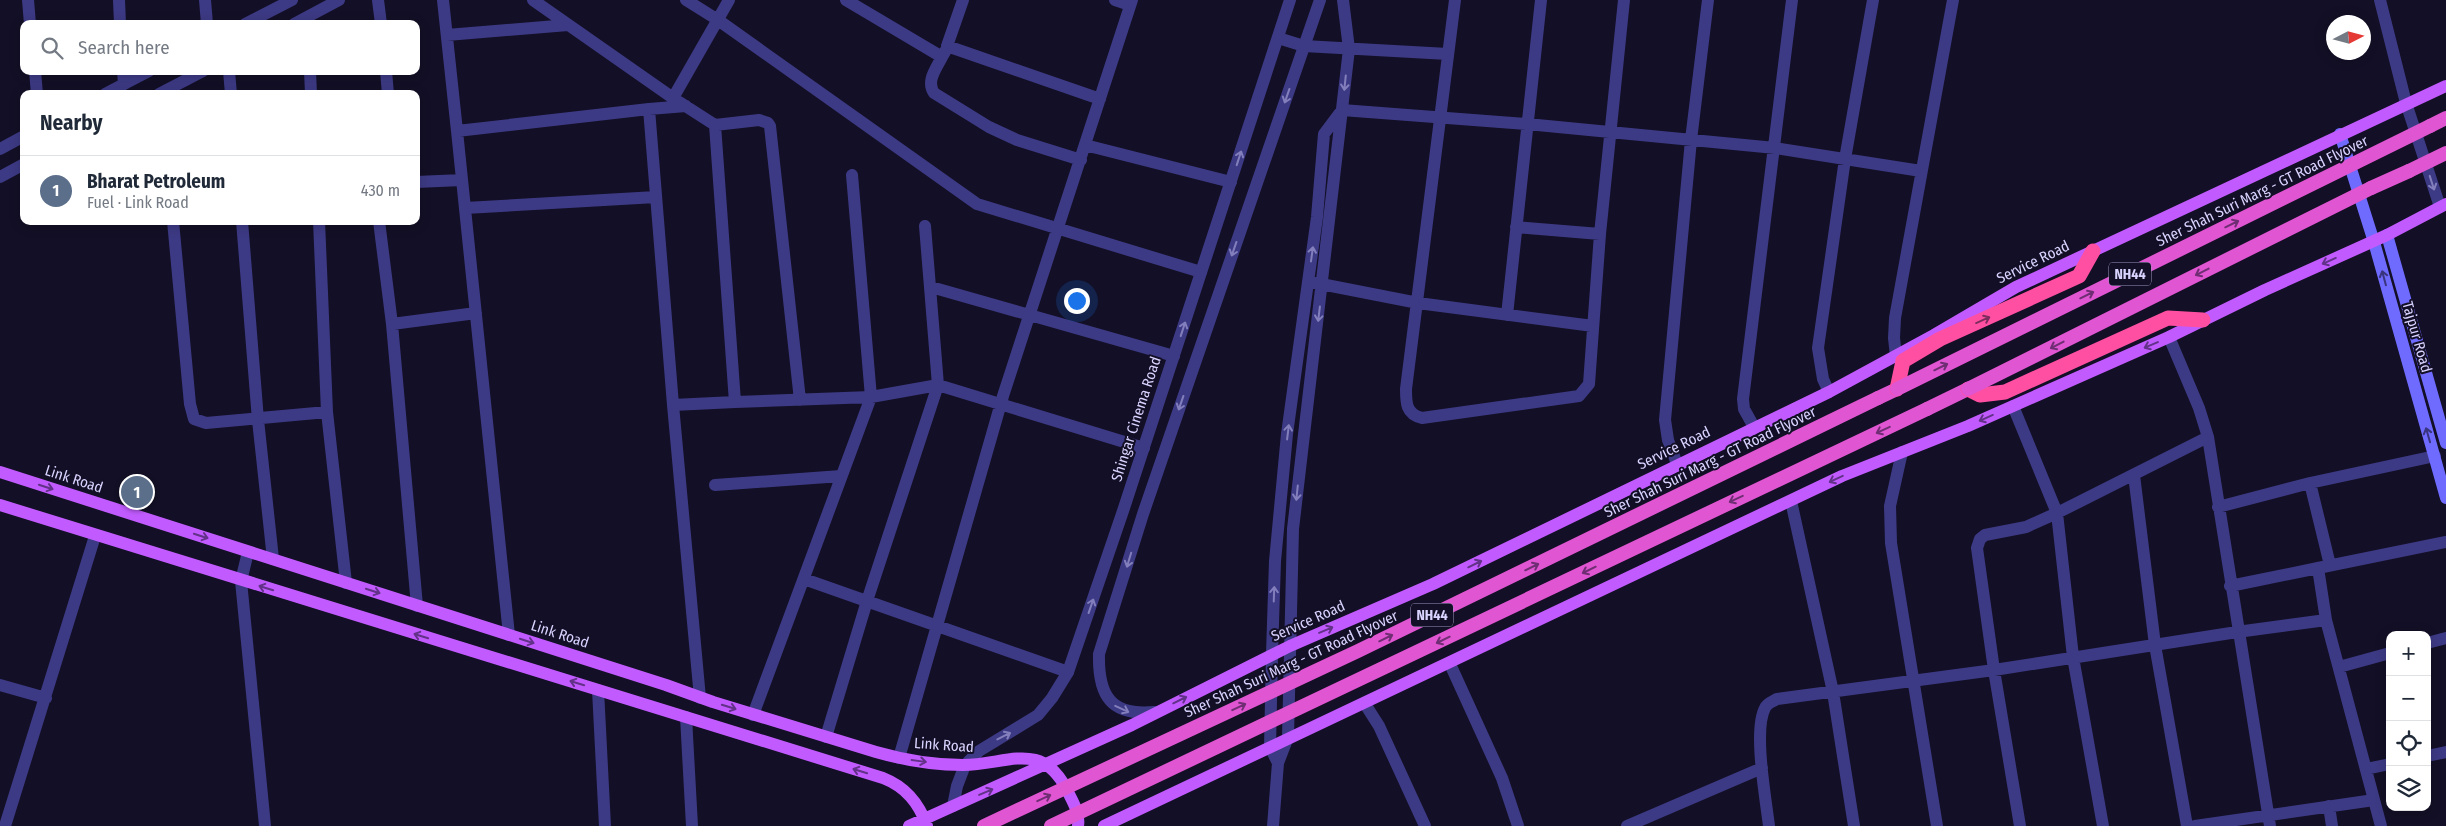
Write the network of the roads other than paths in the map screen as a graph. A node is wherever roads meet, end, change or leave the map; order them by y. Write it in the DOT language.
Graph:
graph roads {
  1 [pos="28,0"];
  2 [pos="119,0"];
  3 [pos="205,0"];
  4 [pos="339,0"];
  5 [pos="378,0"];
  6 [pos="443,0"];
  7 [pos="533,0"];
  8 [pos="686,0"];
  9 [pos="729,0"];
  10 [pos="846,0"];
  11 [pos="963,0"];
  12 [pos="1115,0"];
  13 [pos="1290,0"];
  14 [pos="1320,0"];
  15 [pos="1343,0"];
  16 [pos="1455,0"];
  17 [pos="1541,0"];
  18 [pos="1624,0"];
  19 [pos="1708,0"];
  20 [pos="1792,0"];
  21 [pos="1873,0"];
  22 [pos="1953,0"];
  23 [pos="2380,0"];
  24 [pos="1131,2"];
  25 [pos="300,9"];
  26 [pos="30,20"];
  27 [pos="120,20"];
  28 [pos="207,20"];
  29 [pos="260,20"];
  30 [pos="380,20"];
  31 [pos="718,20"];
  32 [pos="568,24"];
  33 [pos="447,35"];
  34 [pos="1278,38"];
  35 [pos="1304,46"];
  36 [pos="1349,49"];
  37 [pos="945,52"];
  38 [pos="1448,54"];
  39 [pos="35,75"];
  40 [pos="195,75"];
  41 [pos="229,75"];
  42 [pos="310,75"];
  43 [pos="386,75"];
  44 [pos="124,78"];
  45 [pos="2446,86"];
  46 [pos="36,90"];
  47 [pos="110,90"];
  48 [pos="167,90"];
  49 [pos="231,90"];
  50 [pos="311,90"];
  51 [pos="388,90"];
  52 [pos="673,98"];
  53 [pos="1100,98"];
  54 [pos="2406,103"];
  55 [pos="686,106"];
  56 [pos="649,110"];
  57 [pos="1342,110"];
  58 [pos="2446,118"];
  59 [pos="1441,119"];
  60 [pos="1526,124"];
  61 [pos="715,125"];
  62 [pos="457,130"];
  63 [pos="1610,133"];
  64 [pos="2340,134"];
  65 [pos="20,138"];
  66 [pos="1691,140"];
  67 [pos="1085,145"];
  68 [pos="0,148"];
  69 [pos="1775,148"];
  70 [pos="2446,152"];
  71 [pos="1845,159"];
  72 [pos="1080,160"];
  73 [pos="20,166"];
  74 [pos="1921,171"];
  75 [pos="852,175"];
  76 [pos="0,177"];
  77 [pos="462,180"];
  78 [pos="420,182"];
  79 [pos="1231,182"];
  80 [pos="656,197"];
  81 [pos="2443,206"];
  82 [pos="465,208"];
  83 [pos="173,225"];
  84 [pos="242,225"];
  85 [pos="319,225"];
  86 [pos="380,225"];
  87 [pos="925,226"];
  88 [pos="1516,227"];
  89 [pos="1058,229"];
  90 [pos="1600,234"];
  91 [pos="2387,235"];
  92 [pos="2374,242"];
  93 [pos="2093,251"];
  94 [pos="1201,272"];
  95 [pos="1308,282"];
  96 [pos="1322,285"];
  97 [pos="931,287"];
  98 [pos="1418,303"];
  99 [pos="476,313"];
  100 [pos="1507,315"];
  101 [pos="1029,316"];
  102 [pos="2203,320"];
  103 [pos="392,324"];
  104 [pos="1593,326"];
  105 [pos="2169,337"];
  106 [pos="1174,356"];
  107 [pos="1896,356"];
  108 [pos="938,385"];
  109 [pos="1897,389"];
  110 [pos="1968,389"];
  111 [pos="1829,392"];
  112 [pos="871,397"];
  113 [pos="800,400"];
  114 [pos="735,402"];
  115 [pos="1001,404"];
  116 [pos="673,405"];
  117 [pos="2012,406"];
  118 [pos="326,412"];
  119 [pos="258,420"];
  120 [pos="1754,427"];
  121 [pos="2208,437"];
  122 [pos="2446,443"];
  123 [pos="1144,448"];
  124 [pos="1902,452"];
  125 [pos="2435,456"];
  126 [pos="1677,464"];
  127 [pos="0,472"];
  128 [pos="2134,475"];
  129 [pos="841,476"];
  130 [pos="2310,483"];
  131 [pos="714,485"];
  132 [pos="2446,498"];
  133 [pos="1791,500"];
  134 [pos="0,506"];
  135 [pos="2218,507"];
  136 [pos="2057,512"];
  137 [pos="96,536"];
  138 [pos="2446,542"];
  139 [pos="248,552"];
  140 [pos="273,559"];
  141 [pos="2324,567"];
  142 [pos="804,579"];
  143 [pos="241,581"];
  144 [pos="346,583"];
  145 [pos="2230,586"];
  146 [pos="867,601"];
  147 [pos="417,606"];
  148 [pos="2326,620"];
  149 [pos="937,626"];
  150 [pos="2237,632"];
  151 [pos="509,635"];
  152 [pos="2446,638"];
  153 [pos="2431,642"];
  154 [pos="2155,645"];
  155 [pos="1290,646"];
  156 [pos="1272,654"];
  157 [pos="2386,654"];
  158 [pos="2073,657"];
  159 [pos="1450,664"];
  160 [pos="2339,667"];
  161 [pos="1994,670"];
  162 [pos="1068,672"];
  163 [pos="1912,681"];
  164 [pos="0,684"];
  165 [pos="598,690"];
  166 [pos="1833,692"];
  167 [pos="46,698"];
  168 [pos="700,698"];
  169 [pos="1365,704"];
  170 [pos="1154,712"];
  171 [pos="753,715"];
  172 [pos="686,717"];
  173 [pos="826,737"];
  174 [pos="1288,738"];
  175 [pos="1270,747"];
  176 [pos="2446,752"];
  177 [pos="2431,755"];
  178 [pos="899,758"];
  179 [pos="1049,764"];
  180 [pos="1278,764"];
  181 [pos="965,765"];
  182 [pos="2386,765"];
  183 [pos="1762,768"];
  184 [pos="2366,768"];
  185 [pos="2374,800"];
  186 [pos="954,806"];
  187 [pos="2330,806"];
  188 [pos="926,822"];
  189 [pos="2269,822"];
  190 [pos="5,826"];
  191 [pos="265,826"];
  192 [pos="605,826"];
  193 [pos="692,826"];
  194 [pos="909,826"];
  195 [pos="984,826"];
  196 [pos="1051,826"];
  197 [pos="1078,826"];
  198 [pos="1104,826"];
  199 [pos="1273,826"];
  200 [pos="1425,826"];
  201 [pos="1518,826"];
  202 [pos="1627,826"];
  203 [pos="1769,826"];
  204 [pos="1854,826"];
  205 [pos="1937,826"];
  206 [pos="2020,826"];
  207 [pos="2103,826"];
  208 [pos="2187,826"];
  209 [pos="2195,826"];
  210 [pos="2332,826"];
  211 [pos="2381,826"];
  1 -- 26 [label="street"];
  2 -- 27 [label="street"];
  3 -- 28 [label="street"];
  4 -- 25 [label="street"];
  5 -- 30 [label="street"];
  6 -- 33 [label="street"];
  7 -- 32 [label="street"];
  8 -- 31 [label="street"];
  9 -- 31 [label="street"];
  10 -- 37 [label="street"];
  11 -- 37 [label="street"];
  12 -- 24 [label="street"];
  13 -- 34 [label="street, Shingar Cinema Road"];
  14 -- 35 [label="street"];
  15 -- 36 [label="street"];
  16 -- 38 [label="street"];
  17 -- 60 [label="street"];
  18 -- 63 [label="street"];
  19 -- 66 [label="street"];
  20 -- 69 [label="street"];
  21 -- 71 [label="street"];
  22 -- 74 [label="street"];
  23 -- 54 [label="street"];
  24 -- 53 [label="street"];
  25 -- 29 [label="street"];
  31 -- 52 [label="street"];
  31 -- 89 [label="street"];
  32 -- 33 [label="street"];
  32 -- 52 [label="street"];
  33 -- 62 [label="street"];
  34 -- 35 [label="street"];
  79 -- 34 [label="street, Shingar Cinema Road, one-way"];
  35 -- 36 [label="street"];
  35 -- 170 [label="street, one-way"];
  36 -- 38 [label="street"];
  36 -- 57 [label="street, one-way"];
  37 -- 53 [label="street"];
  37 -- 72 [label="street"];
  38 -- 59 [label="street"];
  39 -- 46 [label="street"];
  40 -- 48 [label="street"];
  41 -- 49 [label="street"];
  42 -- 50 [label="street"];
  43 -- 51 [label="street"];
  44 -- 47 [label="street"];
  45 -- 54 [label="main road, Service Road"];
  52 -- 55 [label="street"];
  53 -- 67 [label="street"];
  54 -- 64 [label="main road, Service Road"];
  54 -- 81 [label="street, one-way"];
  55 -- 56 [label="street"];
  55 -- 61 [label="street"];
  56 -- 62 [label="street"];
  56 -- 80 [label="street"];
  57 -- 59 [label="street"];
  95 -- 57 [label="street, one-way"];
  57 -- 96 [label="street"];
  109 -- 58 [label="highway, Sher Shah Suri Marg - GT Road Flyover / NH44, one-way, bridge"];
  59 -- 60 [label="street"];
  59 -- 98 [label="street"];
  60 -- 63 [label="street"];
  60 -- 88 [label="street"];
  61 -- 113 [label="street"];
  61 -- 114 [label="street"];
  62 -- 77 [label="street"];
  63 -- 66 [label="street"];
  63 -- 90 [label="street"];
  64 -- 92 [label="main road, Tajpur Road"];
  64 -- 93 [label="main road, Service Road"];
  65 -- 68 [label="street"];
  66 -- 69 [label="street"];
  66 -- 126 [label="street"];
  67 -- 72 [label="street"];
  67 -- 79 [label="street"];
  69 -- 71 [label="street"];
  69 -- 120 [label="street"];
  70 -- 110 [label="highway, NH44, one-way, bridge"];
  71 -- 74 [label="street"];
  71 -- 111 [label="street"];
  72 -- 89 [label="street"];
  73 -- 76 [label="street"];
  74 -- 107 [label="street"];
  75 -- 112 [label="street"];
  77 -- 78 [label="street"];
  77 -- 82 [label="street"];
  79 -- 94 [label="street, Shingar Cinema Road"];
  80 -- 82 [label="street"];
  80 -- 116 [label="street"];
  81 -- 91 [label="main road"];
  82 -- 99 [label="street"];
  83 -- 119 [label="street"];
  84 -- 119 [label="street"];
  85 -- 118 [label="street"];
  86 -- 103 [label="street"];
  87 -- 97 [label="street"];
  88 -- 90 [label="street"];
  88 -- 100 [label="street"];
  89 -- 94 [label="street"];
  89 -- 101 [label="street"];
  90 -- 104 [label="street"];
  91 -- 92 [label="main road"];
  91 -- 122 [label="main road, Tajpur Road"];
  92 -- 102 [label="main road, one-way"];
  125 -- 92 [label="main road, Tajpur Road, one-way"];
  93 -- 107 [label="main road, Service Road"];
  109 -- 93 [label="highway, one-way"];
  106 -- 94 [label="street, Shingar Cinema Road, one-way"];
  95 -- 96 [label="street"];
  156 -- 95 [label="street, one-way"];
  96 -- 98 [label="street"];
  96 -- 155 [label="street, one-way"];
  97 -- 101 [label="street"];
  97 -- 108 [label="street"];
  98 -- 100 [label="street"];
  98 -- 104 [label="street"];
  99 -- 103 [label="street"];
  99 -- 151 [label="street"];
  100 -- 104 [label="street"];
  101 -- 106 [label="street"];
  101 -- 115 [label="street"];
  102 -- 105 [label="main road"];
  102 -- 110 [label="highway"];
  103 -- 147 [label="street"];
  105 -- 117 [label="main road, one-way"];
  105 -- 121 [label="street"];
  106 -- 123 [label="street, Shingar Cinema Road"];
  107 -- 111 [label="main road, Service Road"];
  108 -- 112 [label="street"];
  108 -- 115 [label="street"];
  108 -- 146 [label="street"];
  195 -- 109 [label="highway, Sher Shah Suri Marg - GT Road Flyover / NH44, one-way, bridge"];
  110 -- 196 [label="highway, NH44, one-way, bridge"];
  111 -- 120 [label="main road, Service Road"];
  112 -- 113 [label="street"];
  112 -- 129 [label="street"];
  113 -- 114 [label="street"];
  114 -- 116 [label="street"];
  115 -- 123 [label="street"];
  115 -- 149 [label="street"];
  116 -- 168 [label="street"];
  117 -- 124 [label="main road, one-way"];
  117 -- 136 [label="street"];
  118 -- 119 [label="street"];
  118 -- 144 [label="street"];
  119 -- 140 [label="street"];
  120 -- 126 [label="main road, Service Road"];
  121 -- 128 [label="street"];
  121 -- 135 [label="street"];
  162 -- 123 [label="street, Shingar Cinema Road, one-way"];
  124 -- 133 [label="main road, one-way"];
  124 -- 163 [label="street"];
  125 -- 130 [label="street"];
  125 -- 132 [label="main road, Tajpur Road"];
  155 -- 126 [label="main road, Service Road, one-way"];
  127 -- 139 [label="main road, Link Road, one-way"];
  128 -- 136 [label="street"];
  128 -- 154 [label="street"];
  129 -- 131 [label="street"];
  129 -- 142 [label="street"];
  130 -- 135 [label="street"];
  130 -- 141 [label="street"];
  133 -- 159 [label="main road"];
  133 -- 166 [label="street"];
  134 -- 137 [label="main road"];
  135 -- 145 [label="street"];
  136 -- 158 [label="street"];
  136 -- 161 [label="street"];
  137 -- 143 [label="main road"];
  137 -- 167 [label="street"];
  138 -- 141 [label="street"];
  139 -- 140 [label="main road, Link Road"];
  139 -- 143 [label="street"];
  140 -- 144 [label="main road, Link Road"];
  141 -- 145 [label="street"];
  141 -- 148 [label="street"];
  142 -- 146 [label="street"];
  142 -- 171 [label="street"];
  165 -- 143 [label="main road, one-way"];
  143 -- 191 [label="street"];
  144 -- 147 [label="main road, Link Road, one-way"];
  145 -- 150 [label="street"];
  146 -- 149 [label="street"];
  146 -- 173 [label="street"];
  147 -- 151 [label="main road, Link Road"];
  148 -- 150 [label="street"];
  148 -- 160 [label="street"];
  149 -- 162 [label="street"];
  149 -- 178 [label="street"];
  150 -- 154 [label="street"];
  150 -- 189 [label="street"];
  151 -- 168 [label="main road, Link Road, one-way"];
  152 -- 153 [label="street"];
  154 -- 158 [label="street"];
  154 -- 208 [label="street"];
  155 -- 156 [label="main road, Service Road"];
  155 -- 174 [label="street"];
  170 -- 156 [label="main road, Service Road, one-way"];
  156 -- 175 [label="street"];
  157 -- 160 [label="street"];
  158 -- 161 [label="street"];
  158 -- 207 [label="street"];
  159 -- 169 [label="main road"];
  159 -- 201 [label="street"];
  160 -- 184 [label="street"];
  161 -- 163 [label="street"];
  161 -- 206 [label="street"];
  181 -- 162 [label="street, Shingar Cinema Road, one-way"];
  163 -- 166 [label="street"];
  163 -- 205 [label="street"];
  164 -- 167 [label="street"];
  165 -- 172 [label="main road"];
  165 -- 192 [label="street"];
  166 -- 183 [label="street"];
  166 -- 204 [label="street"];
  167 -- 190 [label="street"];
  168 -- 171 [label="main road, Link Road, one-way"];
  169 -- 174 [label="main road"];
  169 -- 200 [label="street"];
  170 -- 179 [label="main road, Service Road"];
  171 -- 173 [label="main road, Link Road"];
  188 -- 172 [label="main road, one-way"];
  172 -- 193 [label="street"];
  173 -- 178 [label="main road, Link Road"];
  174 -- 175 [label="main road"];
  174 -- 180 [label="street"];
  175 -- 180 [label="street"];
  175 -- 198 [label="main road"];
  176 -- 177 [label="street"];
  178 -- 181 [label="main road, Link Road, one-way"];
  179 -- 181 [label="main road, Link Road"];
  186 -- 179 [label="main road, Service Road, one-way"];
  179 -- 197 [label="main road"];
  180 -- 199 [label="street"];
  181 -- 186 [label="street, Shingar Cinema Road"];
  182 -- 184 [label="street"];
  183 -- 202 [label="street"];
  183 -- 203 [label="street"];
  184 -- 185 [label="street"];
  185 -- 187 [label="street"];
  185 -- 211 [label="street"];
  186 -- 188 [label="main road, Service Road"];
  187 -- 189 [label="street"];
  187 -- 210 [label="street"];
  188 -- 194 [label="main road, Service Road"];
  189 -- 209 [label="street"];
}
